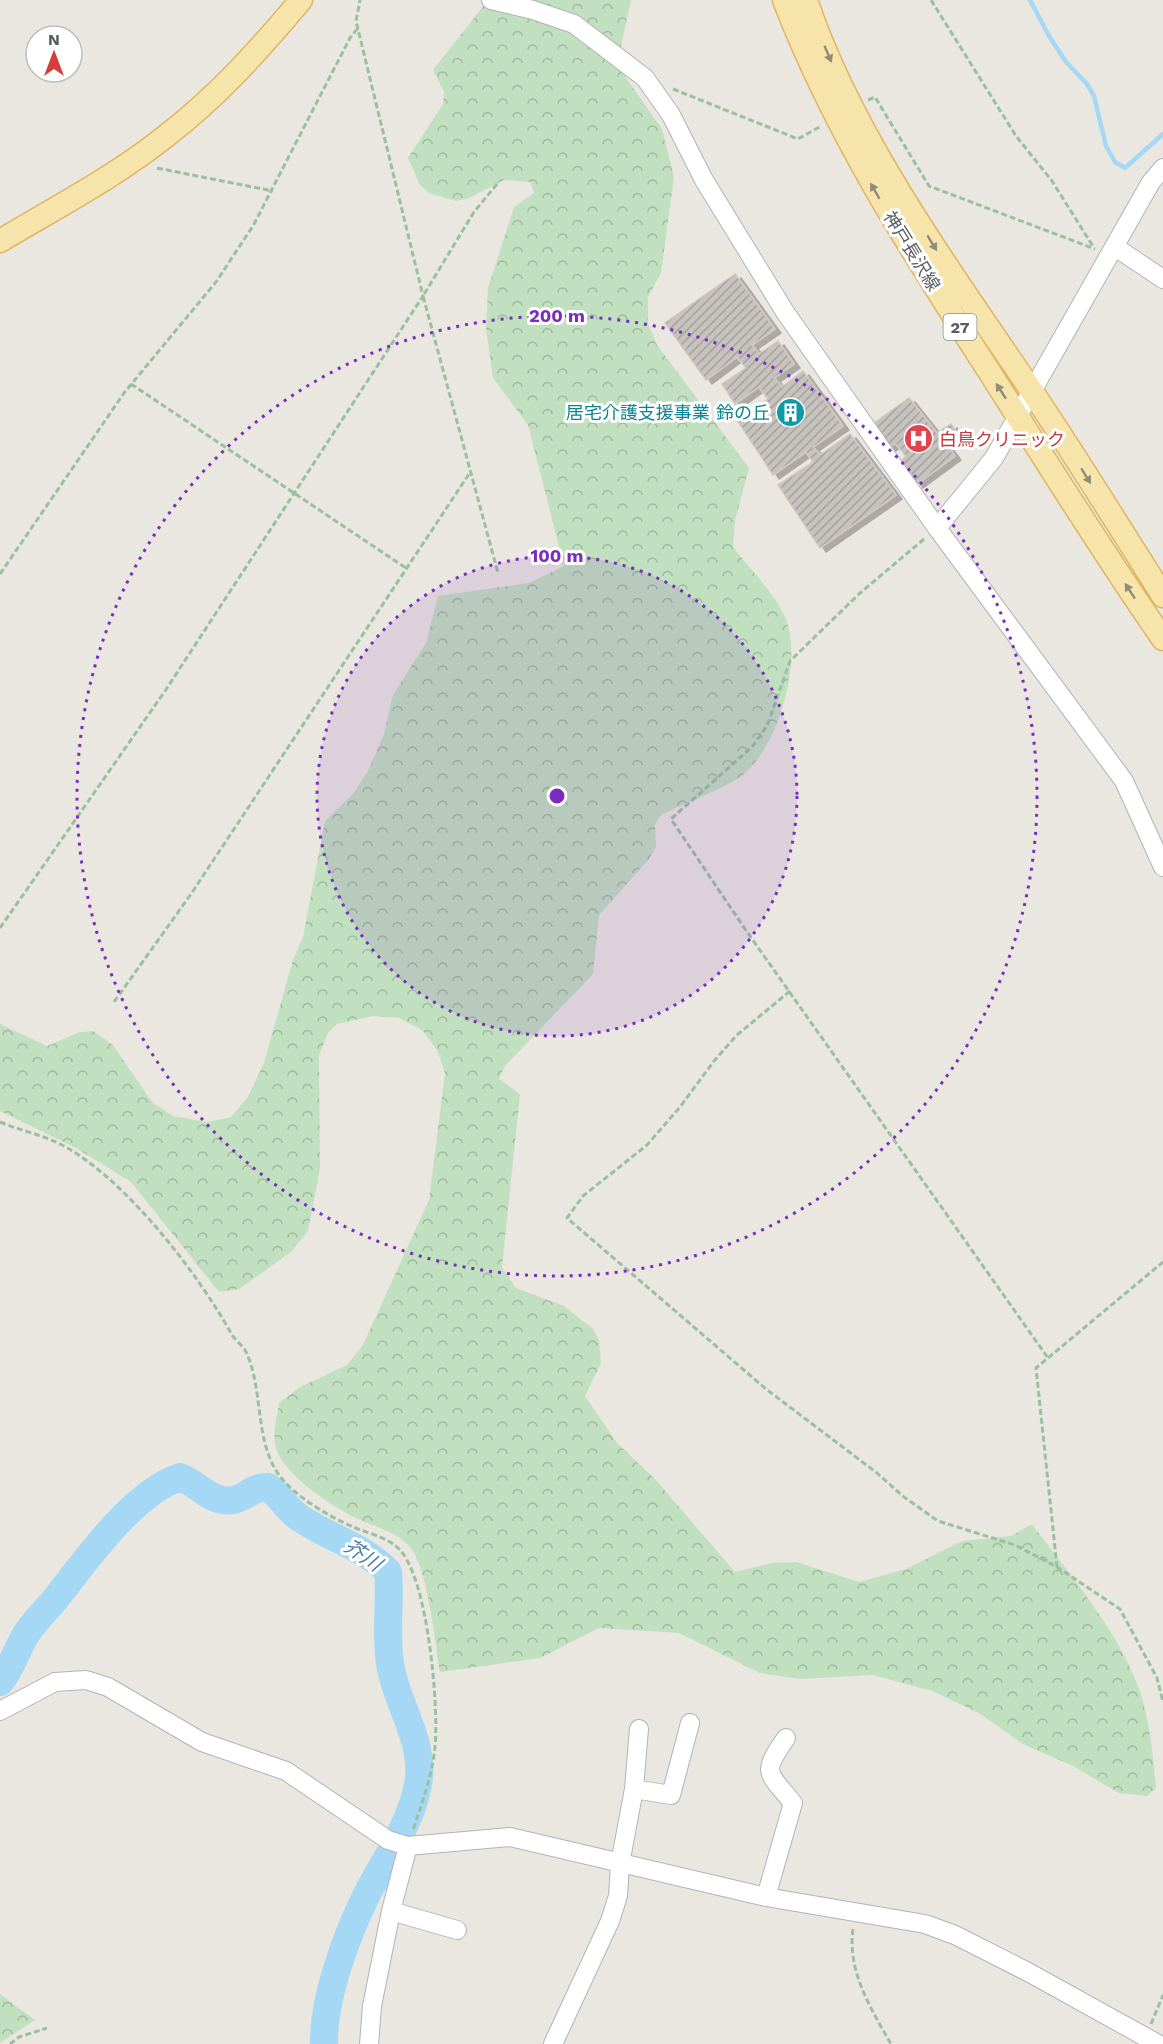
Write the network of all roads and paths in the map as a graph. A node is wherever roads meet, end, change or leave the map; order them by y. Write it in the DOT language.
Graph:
graph roads {
  1 [pos="301,0"];
  2 [pos="360,0"];
  3 [pos="491,0"];
  4 [pos="784,0"];
  5 [pos="806,0"];
  6 [pos="931,0"];
  7 [pos="358,28"];
  8 [pos="645,78"];
  9 [pos="845,114"];
  10 [pos="151,167"];
  11 [pos="1163,168"];
  12 [pos="497,184"];
  13 [pos="273,191"];
  14 [pos="0,241"];
  15 [pos="1115,248"];
  16 [pos="1163,279"];
  17 [pos="423,296"];
  18 [pos="131,384"];
  19 [pos="1032,392"];
  20 [pos="1018,418"];
  21 [pos="471,471"];
  22 [pos="296,493"];
  23 [pos="937,528"];
  24 [pos="406,568"];
  25 [pos="498,573"];
  26 [pos="0,574"];
  27 [pos="1163,596"];
  28 [pos="1163,639"];
  29 [pos="1163,867"];
  30 [pos="0,928"];
  31 [pos="790,991"];
  32 [pos="114,1002"];
  33 [pos="0,1122"];
  34 [pos="1163,1262"];
  35 [pos="1048,1358"];
  36 [pos="1057,1567"];
  37 [pos="1163,1702"];
  38 [pos="0,1711"];
  39 [pos="690,1723"];
  40 [pos="639,1729"];
  41 [pos="786,1738"];
  42 [pos="634,1789"];
  43 [pos="400,1844"];
  44 [pos="620,1864"];
  45 [pos="765,1897"];
  46 [pos="392,1911"];
  47 [pos="855,1913"];
  48 [pos="457,1930"];
  49 [pos="1163,1995"];
  50 [pos="47,2028"];
  51 [pos="1151,2041"];
  52 [pos="10,2044"];
  53 [pos="369,2044"];
  54 [pos="553,2044"];
  55 [pos="891,2044"];
  1 -- 14 [label="main road"];
  2 -- 7 [label="path"];
  3 -- 8 [label="street"];
  4 -- 9 [label="main road, 神戸長沢線 / 27"];
  5 -- 9 [label="main road, 神戸長沢線 / 27, one-way"];
  6 -- 9 [label="path"];
  7 -- 13 [label="path"];
  7 -- 17 [label="path"];
  8 -- 9 [label="path"];
  8 -- 23 [label="street"];
  9 -- 19 [label="main road, 神戸長沢線 / 27, one-way"];
  20 -- 9 [label="main road, 神戸長沢線 / 27, one-way"];
  10 -- 13 [label="path"];
  11 -- 15 [label="street"];
  12 -- 17 [label="path"];
  13 -- 18 [label="path"];
  15 -- 16 [label="street"];
  15 -- 19 [label="street"];
  17 -- 21 [label="path"];
  17 -- 22 [label="path"];
  18 -- 22 [label="path"];
  18 -- 26 [label="path"];
  19 -- 20 [label="street"];
  19 -- 27 [label="main road, 神戸長沢線 / 27, one-way"];
  20 -- 23 [label="street"];
  28 -- 20 [label="main road, 神戸長沢線 / 27, one-way"];
  21 -- 24 [label="path"];
  21 -- 25 [label="path"];
  22 -- 24 [label="path"];
  22 -- 30 [label="path"];
  23 -- 29 [label="street"];
  23 -- 31 [label="path"];
  24 -- 32 [label="path"];
  31 -- 35 [label="path"];
  31 -- 36 [label="path"];
  33 -- 43 [label="path"];
  34 -- 35 [label="path"];
  35 -- 36 [label="path"];
  36 -- 37 [label="path"];
  38 -- 43 [label="street"];
  39 -- 42 [label="street"];
  40 -- 42 [label="street"];
  41 -- 45 [label="street"];
  42 -- 44 [label="street"];
  43 -- 44 [label="street"];
  43 -- 46 [label="street"];
  44 -- 45 [label="street"];
  44 -- 54 [label="street"];
  45 -- 47 [label="street"];
  46 -- 48 [label="street"];
  46 -- 53 [label="street"];
  47 -- 51 [label="street"];
  47 -- 55 [label="path"];
  49 -- 51 [label="path"];
  50 -- 52 [label="path"];
}
